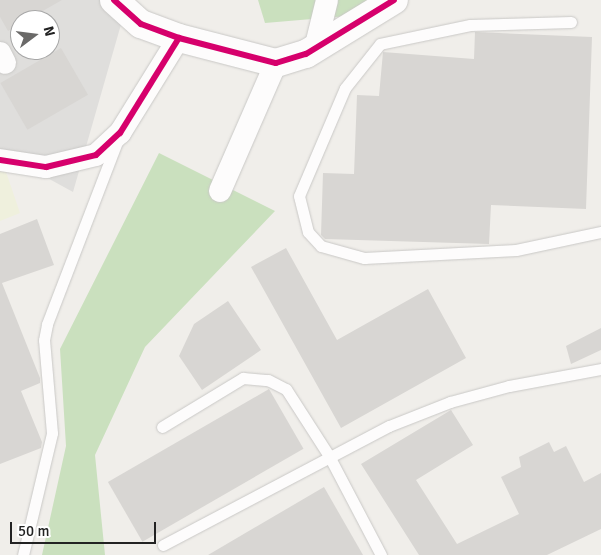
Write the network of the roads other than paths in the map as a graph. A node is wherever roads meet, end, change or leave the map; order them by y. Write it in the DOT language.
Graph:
graph roads {
  1 [pos="114,0"];
  2 [pos="328,0"];
  3 [pos="394,0"];
  4 [pos="571,22"];
  5 [pos="179,38"];
  6 [pos="315,49"];
  7 [pos="266,61"];
  8 [pos="120,133"];
  9 [pos="0,160"];
  10 [pos="220,191"];
  11 [pos="601,232"];
  12 [pos="601,369"];
  13 [pos="162,427"];
  14 [pos="330,456"];
  15 [pos="163,545"];
  16 [pos="23,555"];
  17 [pos="381,555"];
  1 -- 5 [label="street"];
  2 -- 6 [label="street"];
  3 -- 6 [label="street"];
  4 -- 11 [label="lane"];
  5 -- 7 [label="street"];
  5 -- 8 [label="street"];
  6 -- 7 [label="street"];
  7 -- 10 [label="street"];
  8 -- 9 [label="street"];
  8 -- 16 [label="lane"];
  12 -- 14 [label="lane"];
  13 -- 14 [label="lane"];
  14 -- 15 [label="lane"];
  14 -- 17 [label="lane"];
}
